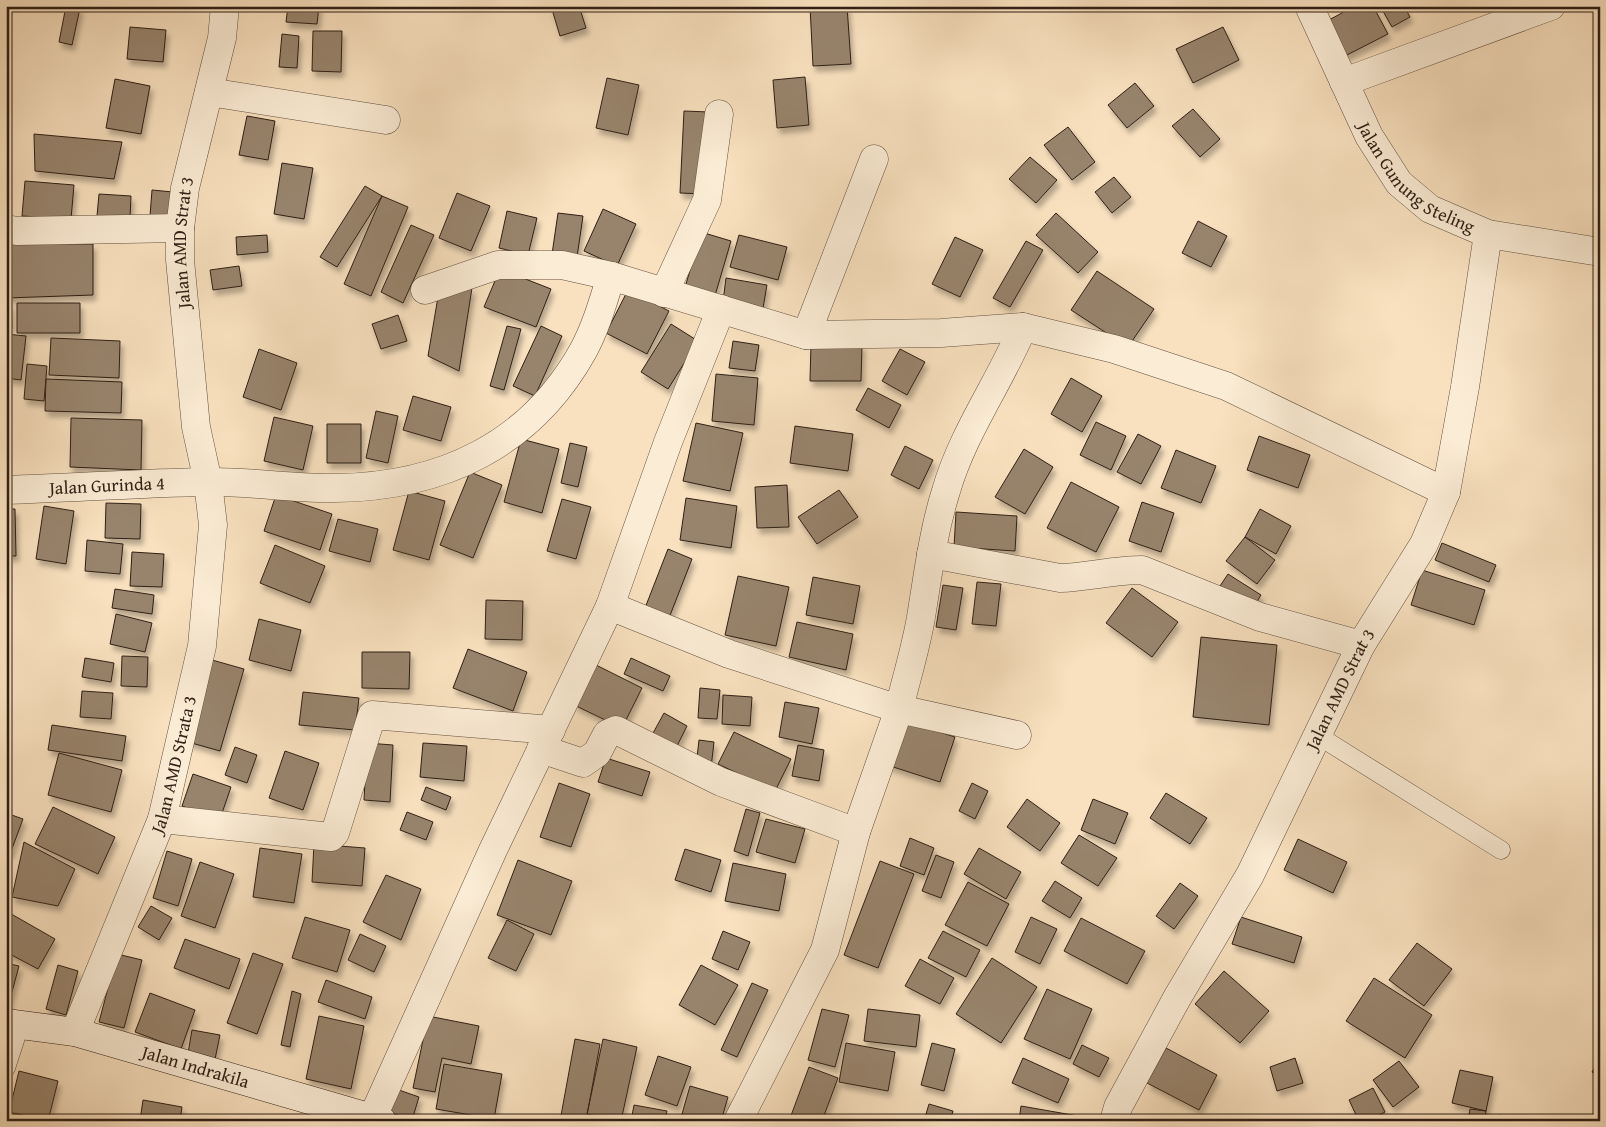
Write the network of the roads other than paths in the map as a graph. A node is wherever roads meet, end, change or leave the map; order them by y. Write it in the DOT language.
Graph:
graph roads {
  1 [pos="225,6"];
  2 [pos="1309,6"];
  3 [pos="1551,6"];
  4 [pos="1344,82"];
  5 [pos="209,92"];
  6 [pos="719,114"];
  7 [pos="386,120"];
  8 [pos="874,158"];
  9 [pos="180,228"];
  10 [pos="6,229"];
  11 [pos="1488,234"];
  12 [pos="1600,252"];
  13 [pos="611,276"];
  14 [pos="425,290"];
  15 [pos="664,293"];
  16 [pos="722,309"];
  17 [pos="1023,326"];
  18 [pos="806,334"];
  19 [pos="208,482"];
  20 [pos="6,490"];
  21 [pos="1446,492"];
  22 [pos="930,554"];
  23 [pos="610,606"];
  24 [pos="1361,645"];
  25 [pos="899,709"];
  26 [pos="1317,734"];
  27 [pos="1017,735"];
  28 [pos="546,740"];
  29 [pos="162,819"];
  30 [pos="856,832"];
  31 [pos="1501,850"];
  32 [pos="13,1024"];
  33 [pos="75,1032"];
  34 [pos="6,1068"];
  35 [pos="375,1120"];
  36 [pos="738,1121"];
  37 [pos="1114,1121"];
  1 -- 5 [label="street, Jalan AMD Strat 3"];
  2 -- 4 [label="street, Jalan Gunung Steling"];
  3 -- 4 [label="street"];
  4 -- 11 [label="street, Jalan Gunung Steling"];
  5 -- 7 [label="street"];
  5 -- 9 [label="street, Jalan AMD Strat 3"];
  6 -- 15 [label="street"];
  8 -- 18 [label="street"];
  9 -- 10 [label="street"];
  9 -- 19 [label="street, Jalan AMD Strat 3"];
  11 -- 12 [label="street, Jalan Gunung Steling"];
  11 -- 21 [label="street, Jalan AMD Strat 3"];
  13 -- 14 [label="street"];
  13 -- 15 [label="street"];
  13 -- 19 [label="street, Jalan Gurinda 4"];
  15 -- 16 [label="street"];
  16 -- 18 [label="street"];
  16 -- 23 [label="street"];
  17 -- 18 [label="street"];
  17 -- 21 [label="street"];
  17 -- 22 [label="street"];
  19 -- 20 [label="street, Jalan Gurinda 4"];
  19 -- 29 [label="street, Jalan AMD Strata 3"];
  21 -- 24 [label="street, Jalan AMD Strat 3"];
  22 -- 24 [label="street"];
  22 -- 25 [label="street"];
  23 -- 25 [label="street"];
  23 -- 28 [label="street"];
  24 -- 26 [label="street, Jalan AMD Strat 3"];
  25 -- 27 [label="street"];
  25 -- 30 [label="street"];
  26 -- 31 [label="lane"];
  26 -- 37 [label="street, Jalan AMD Strat 3"];
  28 -- 29 [label="street"];
  28 -- 30 [label="street"];
  28 -- 35 [label="street"];
  29 -- 33 [label="street, Jalan AMD Strata 3"];
  30 -- 36 [label="street"];
  32 -- 33 [label="street, Jalan Indrakila"];
  32 -- 34 [label="lane"];
  33 -- 35 [label="street, Jalan Indrakila"];
}
